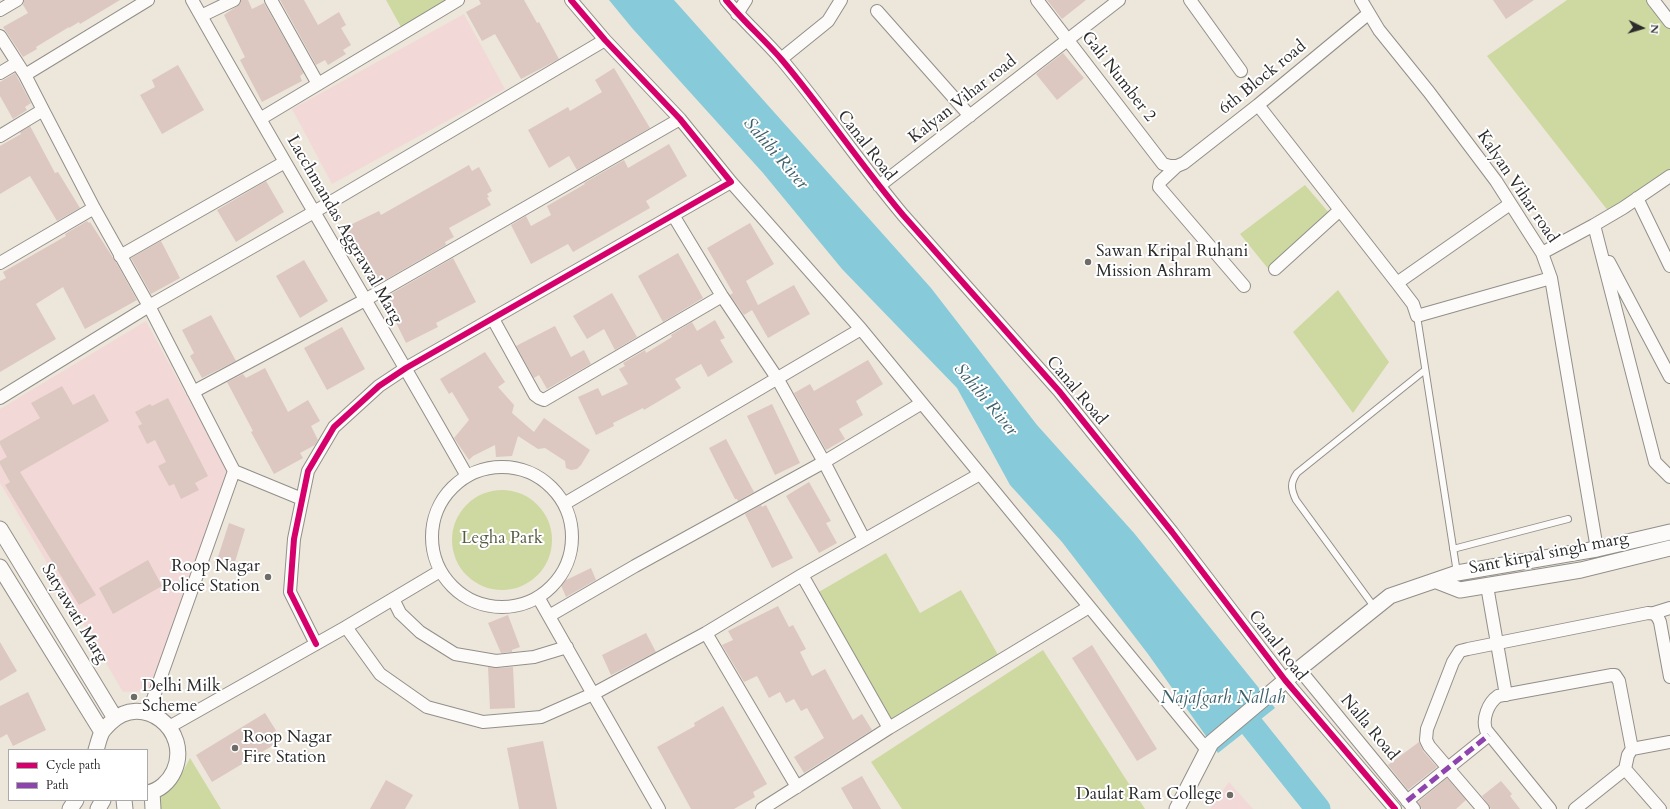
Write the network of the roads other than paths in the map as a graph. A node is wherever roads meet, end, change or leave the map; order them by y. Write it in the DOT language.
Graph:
graph roads {
  1 [pos="17,0"];
  2 [pos="148,0"];
  3 [pos="192,0"];
  4 [pos="234,0"];
  5 [pos="271,0"];
  6 [pos="571,0"];
  7 [pos="726,0"];
  8 [pos="746,0"];
  9 [pos="841,0"];
  10 [pos="1037,0"];
  11 [pos="1119,0"];
  12 [pos="1190,0"];
  13 [pos="1361,0"];
  14 [pos="1653,0"];
  15 [pos="454,1"];
  16 [pos="0,10"];
  17 [pos="877,11"];
  18 [pos="737,14"];
  19 [pos="1368,14"];
  20 [pos="202,16"];
  21 [pos="1670,22"];
  22 [pos="0,36"];
  23 [pos="605,40"];
  24 [pos="1068,40"];
  25 [pos="781,59"];
  26 [pos="17,64"];
  27 [pos="1241,71"];
  28 [pos="0,73"];
  29 [pos="25,75"];
  30 [pos="318,84"];
  31 [pos="1258,105"];
  32 [pos="43,110"];
  33 [pos="970,116"];
  34 [pos="680,119"];
  35 [pos="260,120"];
  36 [pos="0,136"];
  37 [pos="284,162"];
  38 [pos="1177,166"];
  39 [pos="1670,176"];
  40 [pos="732,182"];
  41 [pos="879,186"];
  42 [pos="1637,198"];
  43 [pos="1510,204"];
  44 [pos="94,208"];
  45 [pos="1340,210"];
  46 [pos="314,212"];
  47 [pos="673,215"];
  48 [pos="1594,225"];
  49 [pos="1600,245"];
  50 [pos="1542,253"];
  51 [pos="120,256"];
  52 [pos="0,263"];
  53 [pos="1670,266"];
  54 [pos="1275,269"];
  55 [pos="1551,278"];
  56 [pos="1397,283"];
  57 [pos="1244,286"];
  58 [pos="722,296"];
  59 [pos="365,300"];
  60 [pos="149,306"];
  61 [pos="1417,316"];
  62 [pos="493,318"];
  63 [pos="861,329"];
  64 [pos="406,368"];
  65 [pos="1425,370"];
  66 [pos="1670,377"];
  67 [pos="777,378"];
  68 [pos="193,392"];
  69 [pos="0,398"];
  70 [pos="922,403"];
  71 [pos="824,462"];
  72 [pos="234,471"];
  73 [pos="980,474"];
  74 [pos="467,476"];
  75 [pos="1670,477"];
  76 [pos="302,499"];
  77 [pos="564,504"];
  78 [pos="1568,519"];
  79 [pos="0,529"];
  80 [pos="1670,532"];
  81 [pos="864,539"];
  82 [pos="1453,548"];
  83 [pos="1670,548"];
  84 [pos="1597,549"];
  85 [pos="0,567"];
  86 [pos="440,571"];
  87 [pos="1457,573"];
  88 [pos="802,575"];
  89 [pos="1437,581"];
  90 [pos="1488,586"];
  91 [pos="538,597"];
  92 [pos="392,599"];
  93 [pos="1089,607"];
  94 [pos="1375,608"];
  95 [pos="1670,608"];
  96 [pos="1654,613"];
  97 [pos="549,616"];
  98 [pos="346,627"];
  99 [pos="706,633"];
  100 [pos="1496,643"];
  101 [pos="316,644"];
  102 [pos="567,647"];
  103 [pos="1299,669"];
  104 [pos="1670,677"];
  105 [pos="1281,684"];
  106 [pos="593,694"];
  107 [pos="1506,695"];
  108 [pos="148,713"];
  109 [pos="115,718"];
  110 [pos="169,727"];
  111 [pos="889,728"];
  112 [pos="102,732"];
  113 [pos="1489,735"];
  114 [pos="1670,742"];
  115 [pos="1209,747"];
  116 [pos="96,749"];
  117 [pos="1632,749"];
  118 [pos="1448,768"];
  119 [pos="1625,769"];
  120 [pos="797,787"];
  121 [pos="150,793"];
  122 [pos="1410,805"];
  123 [pos="1658,808"];
  124 [pos="153,809"];
  125 [pos="659,809"];
  126 [pos="762,809"];
  127 [pos="1177,809"];
  128 [pos="1394,809"];
  129 [pos="1483,809"];
  130 [pos="1550,809"];
  131 [pos="1575,809"];
  1 -- 16 [label="street"];
  2 -- 29 [label="street"];
  3 -- 20 [label="street, Lacchmandas Aggrawal Marg"];
  4 -- 20 [label="street"];
  5 -- 30 [label="street"];
  6 -- 23 [label="street"];
  7 -- 18 [label="street, Canal Road"];
  8 -- 18 [label="street"];
  9 -- 25 [label="street"];
  10 -- 24 [label="street, Gali Number 2"];
  11 -- 24 [label="street"];
  12 -- 27 [label="street"];
  13 -- 19 [label="street, Kalyan Vihar road"];
  14 -- 21 [label="street"];
  15 -- 30 [label="street"];
  17 -- 33 [label="street"];
  18 -- 25 [label="street, Canal Road"];
  19 -- 31 [label="street, 6th Block road"];
  19 -- 43 [label="street, Kalyan Vihar road"];
  20 -- 35 [label="street, Lacchmandas Aggrawal Marg"];
  22 -- 26 [label="street"];
  23 -- 34 [label="street"];
  23 -- 46 [label="street"];
  24 -- 33 [label="street, Kalyan Vihar road"];
  24 -- 38 [label="street, Gali Number 2"];
  25 -- 41 [label="street, Canal Road"];
  26 -- 28 [label="street"];
  26 -- 29 [label="street"];
  29 -- 32 [label="street"];
  30 -- 35 [label="street"];
  31 -- 38 [label="street, 6th Block road"];
  31 -- 45 [label="street"];
  32 -- 36 [label="street"];
  32 -- 44 [label="street"];
  33 -- 41 [label="street, Kalyan Vihar road"];
  34 -- 40 [label="street"];
  34 -- 59 [label="street"];
  35 -- 37 [label="street, Lacchmandas Aggrawal Marg"];
  37 -- 46 [label="street, Lacchmandas Aggrawal Marg"];
  37 -- 51 [label="street"];
  38 -- 57 [label="street, 6th Block road"];
  39 -- 42 [label="street"];
  40 -- 47 [label="street"];
  40 -- 63 [label="street"];
  41 -- 105 [label="street, Canal Road"];
  42 -- 48 [label="street"];
  42 -- 53 [label="street"];
  43 -- 50 [label="street, Kalyan Vihar road"];
  43 -- 56 [label="street"];
  44 -- 51 [label="street"];
  44 -- 52 [label="street"];
  45 -- 54 [label="street"];
  45 -- 56 [label="street"];
  46 -- 59 [label="street, Lacchmandas Aggrawal Marg"];
  46 -- 60 [label="street"];
  47 -- 58 [label="street"];
  47 -- 62 [label="street"];
  48 -- 49 [label="street"];
  48 -- 50 [label="street"];
  49 -- 66 [label="street"];
  49 -- 75 [label="street"];
  50 -- 55 [label="street, Kalyan Vihar road"];
  51 -- 60 [label="street"];
  55 -- 61 [label="street"];
  55 -- 84 [label="street, Kalyan Vihar road"];
  56 -- 61 [label="street"];
  58 -- 62 [label="street"];
  58 -- 67 [label="street"];
  59 -- 64 [label="street, Lacchmandas Aggrawal Marg"];
  59 -- 68 [label="street"];
  60 -- 68 [label="street"];
  60 -- 69 [label="street"];
  61 -- 65 [label="lane"];
  62 -- 64 [label="street"];
  63 -- 67 [label="street"];
  63 -- 70 [label="street"];
  64 -- 74 [label="street, Lacchmandas Aggrawal Marg"];
  64 -- 76 [label="street"];
  65 -- 82 [label="lane"];
  65 -- 94 [label="lane"];
  67 -- 71 [label="street"];
  67 -- 77 [label="street"];
  68 -- 72 [label="street"];
  70 -- 71 [label="street"];
  70 -- 73 [label="street"];
  71 -- 81 [label="street"];
  71 -- 97 [label="street"];
  72 -- 76 [label="street"];
  72 -- 108 [label="street"];
  73 -- 81 [label="street"];
  73 -- 93 [label="street"];
  74 -- 77 [label="street"];
  74 -- 86 [label="street"];
  76 -- 101 [label="street"];
  77 -- 91 [label="street"];
  78 -- 82 [label="lane"];
  79 -- 109 [label="street, Satyawati Marg"];
  80 -- 84 [label="street, Sant kirpal singh marg"];
  81 -- 88 [label="street"];
  82 -- 87 [label="lane"];
  83 -- 90 [label="street, Sant kirpal singh marg"];
  84 -- 87 [label="street, Sant kirpal singh marg"];
  85 -- 112 [label="street"];
  86 -- 91 [label="street"];
  86 -- 92 [label="street"];
  87 -- 89 [label="street, Sant kirpal singh marg"];
  88 -- 99 [label="street"];
  88 -- 111 [label="street"];
  89 -- 90 [label="street, Sant kirpal singh marg"];
  89 -- 94 [label="street, Sant kirpal singh marg"];
  90 -- 100 [label="street"];
  91 -- 97 [label="street"];
  92 -- 98 [label="street"];
  92 -- 102 [label="street"];
  93 -- 111 [label="street"];
  93 -- 115 [label="street"];
  94 -- 103 [label="street, Sant kirpal singh marg"];
  95 -- 96 [label="street"];
  96 -- 100 [label="street"];
  96 -- 104 [label="street"];
  97 -- 102 [label="street"];
  98 -- 101 [label="street"];
  98 -- 106 [label="street"];
  99 -- 106 [label="street"];
  99 -- 120 [label="street"];
  100 -- 107 [label="street"];
  100 -- 118 [label="street"];
  101 -- 110 [label="street"];
  102 -- 106 [label="street"];
  103 -- 105 [label="street, Sant kirpal singh marg"];
  103 -- 122 [label="street, Nalla Road"];
  105 -- 115 [label="street, Sant kirpal singh marg"];
  105 -- 128 [label="street, Canal Road"];
  106 -- 125 [label="street"];
  107 -- 113 [label="street"];
  107 -- 117 [label="street"];
  108 -- 109 [label="street"];
  108 -- 110 [label="street"];
  109 -- 112 [label="street"];
  110 -- 121 [label="street"];
  111 -- 120 [label="street"];
  112 -- 116 [label="street"];
  113 -- 118 [label="street"];
  113 -- 130 [label="street"];
  114 -- 117 [label="street"];
  115 -- 127 [label="street"];
  117 -- 119 [label="street"];
  118 -- 122 [label="street"];
  118 -- 129 [label="street"];
  119 -- 123 [label="street"];
  119 -- 131 [label="street"];
  120 -- 126 [label="street"];
  121 -- 124 [label="street"];
}
